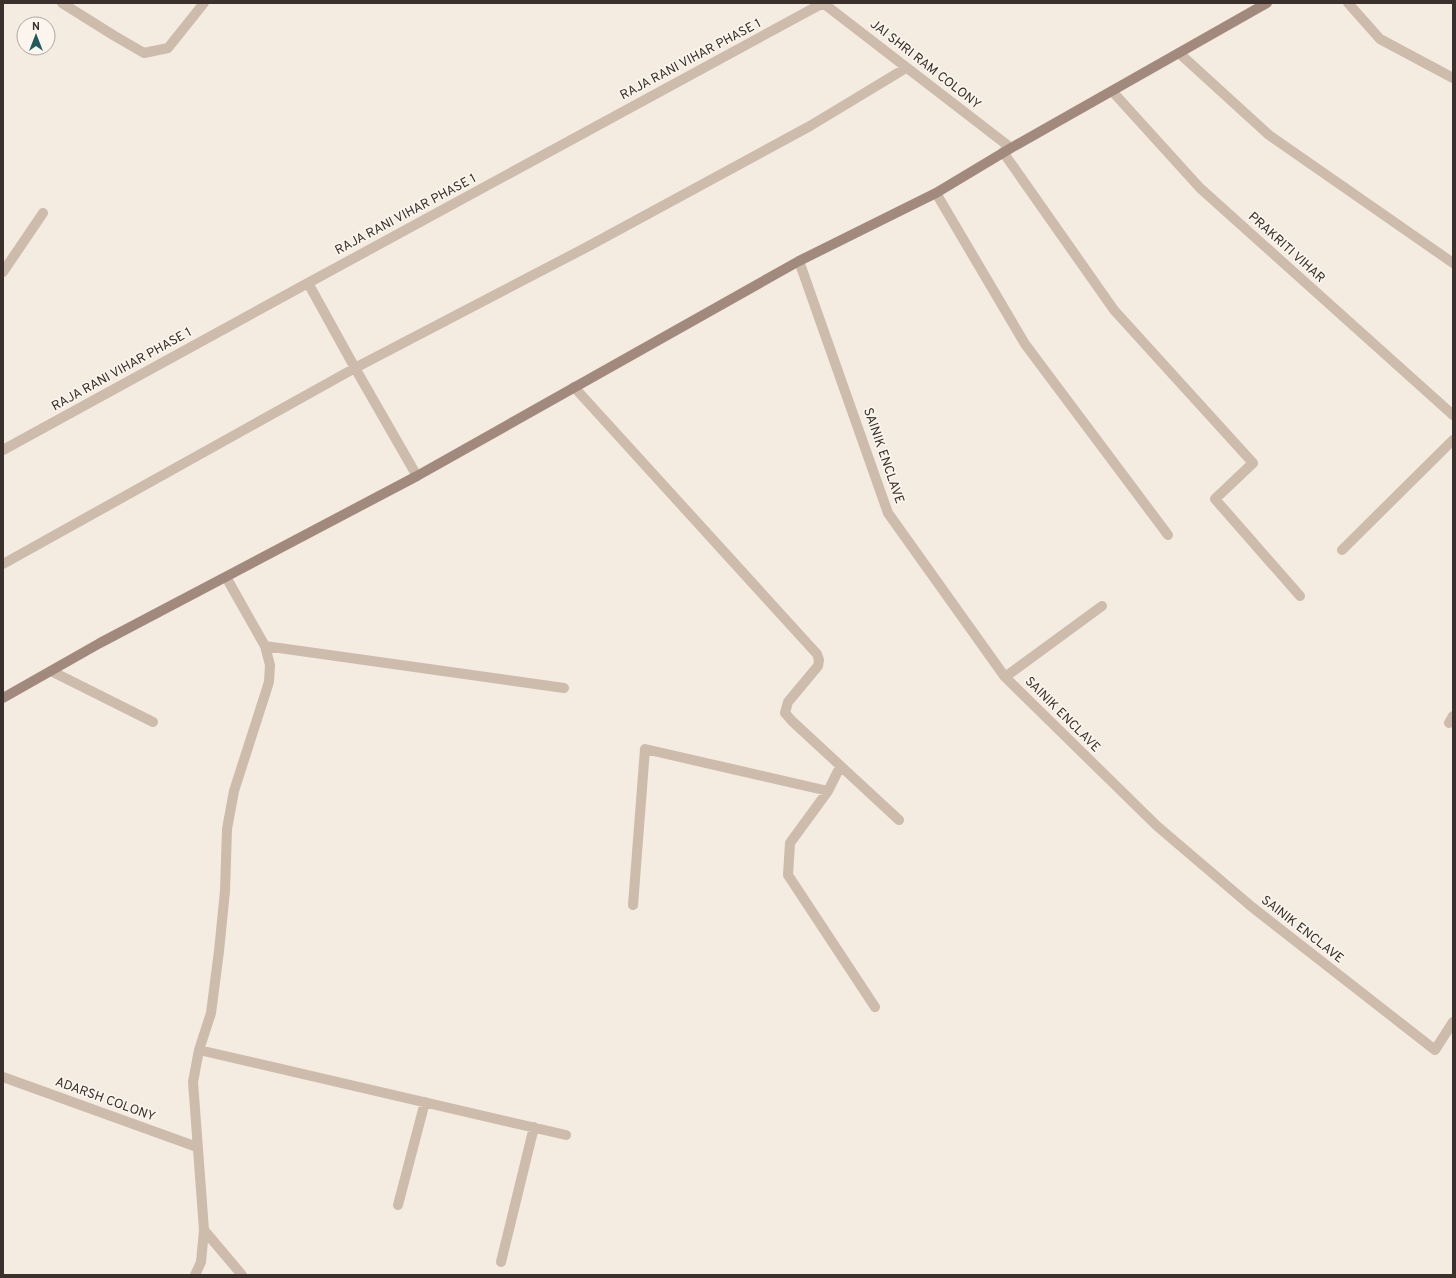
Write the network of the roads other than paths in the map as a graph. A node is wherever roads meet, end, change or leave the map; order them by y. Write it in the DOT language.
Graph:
graph roads {
  1 [pos="62,3"];
  2 [pos="204,3"];
  3 [pos="823,3"];
  4 [pos="1267,3"];
  5 [pos="1348,3"];
  6 [pos="1179,53"];
  7 [pos="906,68"];
  8 [pos="1453,78"];
  9 [pos="1112,91"];
  10 [pos="1007,150"];
  11 [pos="936,193"];
  12 [pos="43,213"];
  13 [pos="799,262"];
  14 [pos="1453,263"];
  15 [pos="3,272"];
  16 [pos="308,283"];
  17 [pos="354,368"];
  18 [pos="574,387"];
  19 [pos="1453,415"];
  20 [pos="1453,440"];
  21 [pos="3,450"];
  22 [pos="417,476"];
  23 [pos="1168,535"];
  24 [pos="1342,550"];
  25 [pos="3,564"];
  26 [pos="226,577"];
  27 [pos="1300,596"];
  28 [pos="1102,606"];
  29 [pos="265,646"];
  30 [pos="51,672"];
  31 [pos="1005,677"];
  32 [pos="564,688"];
  33 [pos="3,698"];
  34 [pos="153,722"];
  35 [pos="840,766"];
  36 [pos="828,791"];
  37 [pos="899,820"];
  38 [pos="633,904"];
  39 [pos="875,1007"];
  40 [pos="1453,1022"];
  41 [pos="199,1050"];
  42 [pos="3,1077"];
  43 [pos="425,1102"];
  44 [pos="534,1127"];
  45 [pos="566,1135"];
  46 [pos="197,1147"];
  47 [pos="398,1205"];
  48 [pos="204,1230"];
  49 [pos="501,1262"];
  50 [pos="195,1275"];
  51 [pos="242,1275"];
  1 -- 2 [label="street"];
  3 -- 7 [label="street, JAI SHRI RAM COLONY"];
  3 -- 16 [label="street, RAJA RANI VIHAR PHASE 1"];
  4 -- 6 [label="street"];
  5 -- 8 [label="street"];
  6 -- 9 [label="street"];
  6 -- 14 [label="street"];
  7 -- 10 [label="street, JAI SHRI RAM COLONY"];
  7 -- 17 [label="street"];
  9 -- 10 [label="street"];
  9 -- 19 [label="street, PRAKRITI VIHAR"];
  10 -- 11 [label="street"];
  10 -- 27 [label="street, JAI SHRI RAM COLONY"];
  11 -- 13 [label="street"];
  11 -- 23 [label="street"];
  12 -- 15 [label="street"];
  13 -- 18 [label="street"];
  13 -- 31 [label="street, SAINIK ENCLAVE"];
  16 -- 17 [label="street"];
  16 -- 21 [label="street, RAJA RANI VIHAR PHASE 1"];
  17 -- 22 [label="street"];
  17 -- 25 [label="street"];
  18 -- 22 [label="street"];
  18 -- 35 [label="street"];
  20 -- 24 [label="street"];
  22 -- 26 [label="street"];
  26 -- 29 [label="street"];
  26 -- 30 [label="street"];
  28 -- 31 [label="street"];
  29 -- 32 [label="street"];
  29 -- 41 [label="street"];
  30 -- 33 [label="street"];
  30 -- 34 [label="street"];
  31 -- 40 [label="street, SAINIK ENCLAVE"];
  35 -- 36 [label="street"];
  35 -- 37 [label="street"];
  36 -- 38 [label="street"];
  36 -- 39 [label="street"];
  41 -- 43 [label="street"];
  41 -- 46 [label="street"];
  42 -- 46 [label="street, ADARSH COLONY"];
  43 -- 44 [label="street"];
  43 -- 47 [label="street"];
  44 -- 45 [label="street"];
  44 -- 49 [label="street"];
  46 -- 48 [label="street"];
  48 -- 50 [label="street"];
  48 -- 51 [label="street"];
}
